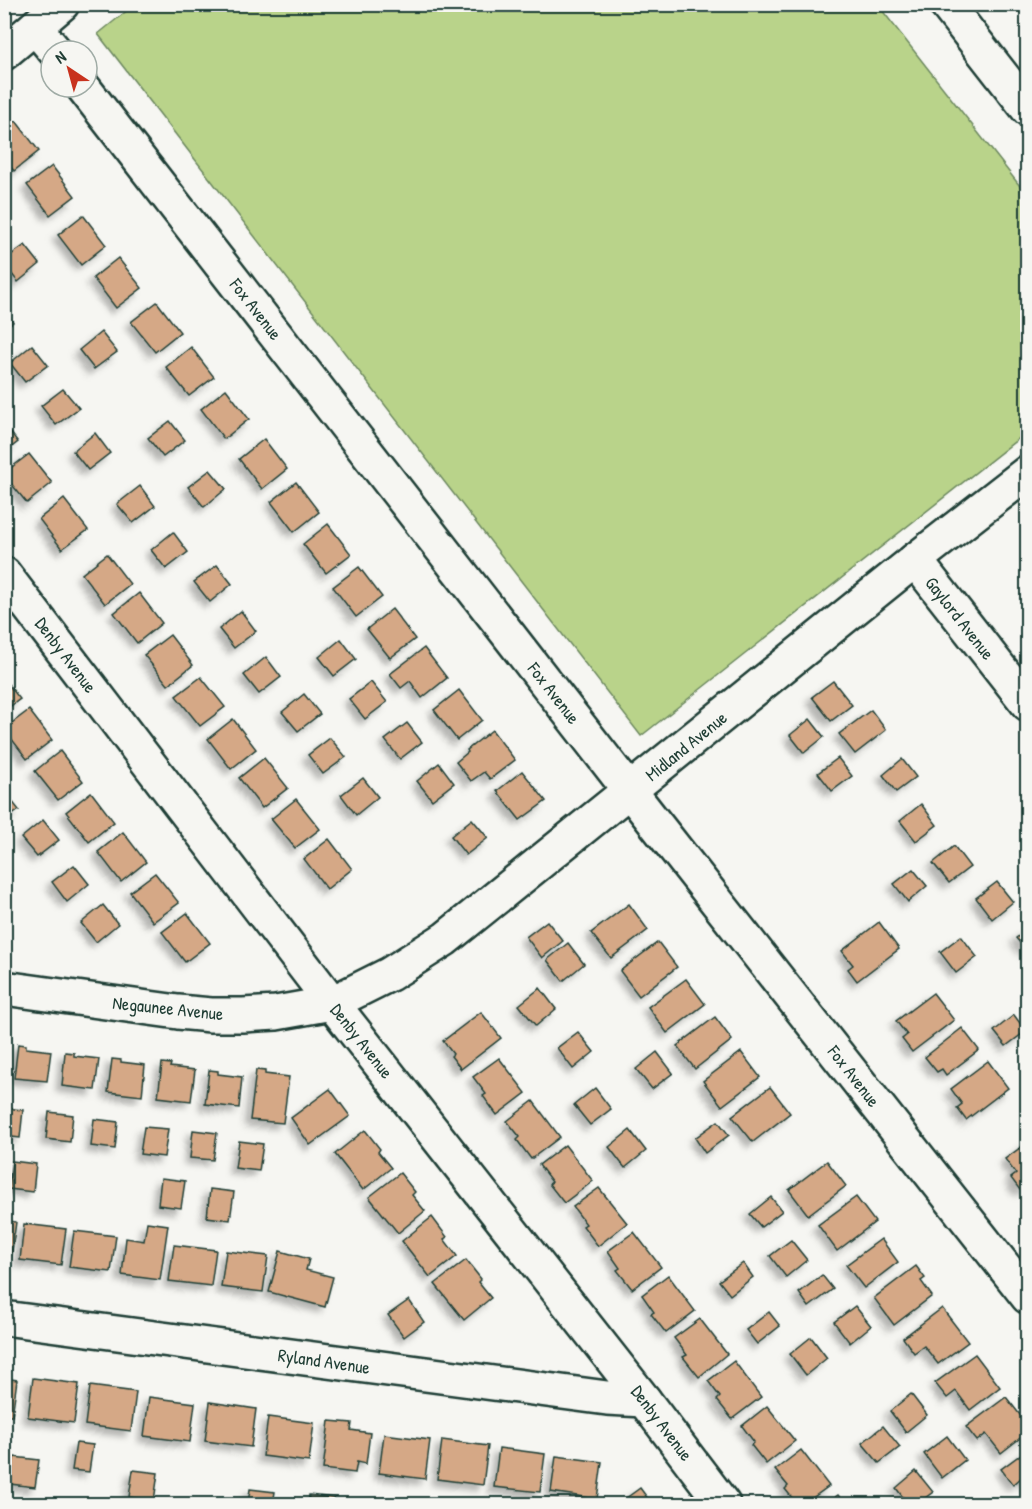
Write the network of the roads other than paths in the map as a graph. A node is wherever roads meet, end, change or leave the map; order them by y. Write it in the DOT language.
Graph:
graph roads {
  1 [pos="62,4"];
  2 [pos="946,4"];
  3 [pos="45,39"];
  4 [pos="39,41"];
  5 [pos="4,53"];
  6 [pos="92,99"];
  7 [pos="1028,109"];
  8 [pos="1028,472"];
  9 [pos="915,560"];
  10 [pos="4,574"];
  11 [pos="1028,704"];
  12 [pos="630,791"];
  13 [pos="4,988"];
  14 [pos="332,1003"];
  15 [pos="1028,1297"];
  16 [pos="4,1318"];
  17 [pos="644,1400"];
  18 [pos="723,1504"];
  1 -- 3 [label="street"];
  2 -- 7 [label="street"];
  4 -- 5 [label="street"];
  6 -- 12 [label="street, Fox Avenue"];
  8 -- 9 [label="street, Midland Avenue"];
  9 -- 11 [label="street, Gaylord Avenue"];
  9 -- 12 [label="street, Midland Avenue"];
  10 -- 14 [label="street, Denby Avenue"];
  12 -- 14 [label="street, Midland Avenue"];
  12 -- 15 [label="street, Fox Avenue"];
  13 -- 14 [label="street, Negaunee Avenue"];
  14 -- 17 [label="street, Denby Avenue"];
  16 -- 17 [label="street, Ryland Avenue"];
  17 -- 18 [label="street, Denby Avenue"];
}
